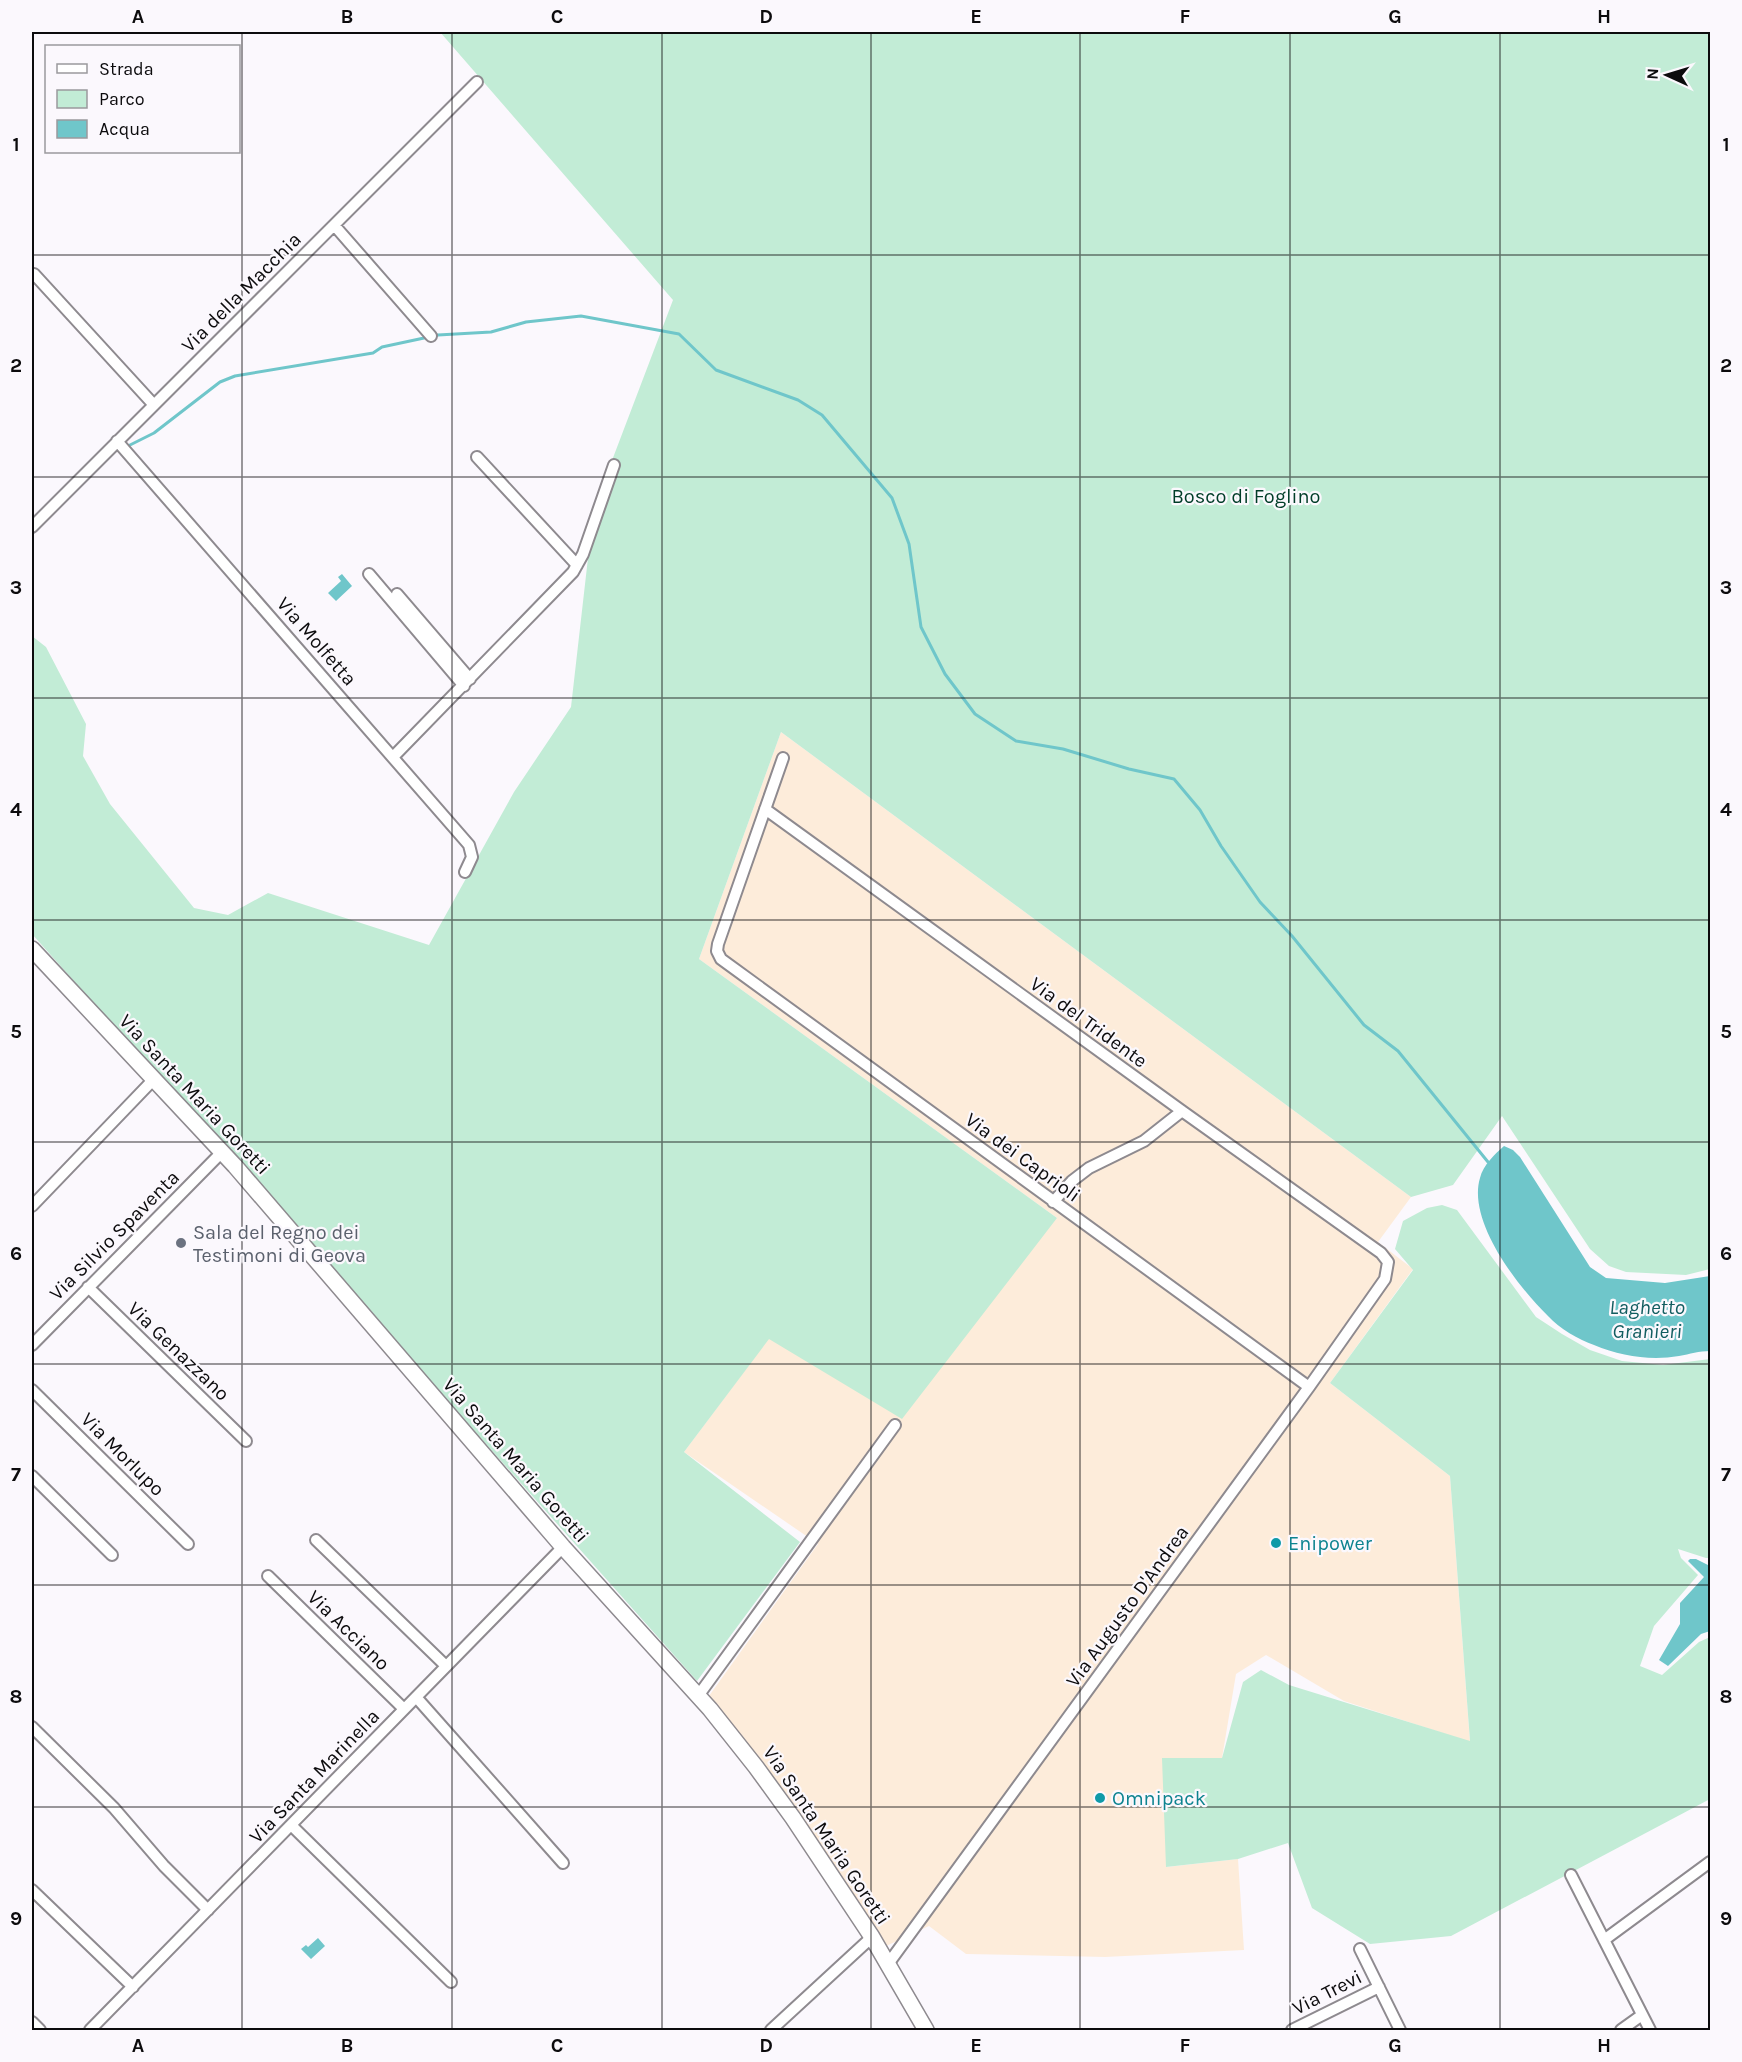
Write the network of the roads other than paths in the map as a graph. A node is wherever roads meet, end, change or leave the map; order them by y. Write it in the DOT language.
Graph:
graph roads {
  1 [pos="477,82"];
  2 [pos="334,225"];
  3 [pos="34,274"];
  4 [pos="431,336"];
  5 [pos="154,405"];
  6 [pos="118,442"];
  7 [pos="477,457"];
  8 [pos="614,465"];
  9 [pos="32,527"];
  10 [pos="577,565"];
  11 [pos="369,574"];
  12 [pos="397,594"];
  13 [pos="467,683"];
  14 [pos="393,757"];
  15 [pos="783,758"];
  16 [pos="765,809"];
  17 [pos="465,872"];
  18 [pos="32,949"];
  19 [pos="154,1079"];
  20 [pos="1182,1112"];
  21 [pos="222,1152"];
  22 [pos="1053,1202"];
  23 [pos="32,1206"];
  24 [pos="1388,1266"];
  25 [pos="88,1287"];
  26 [pos="32,1345"];
  27 [pos="1309,1387"];
  28 [pos="32,1390"];
  29 [pos="895,1425"];
  30 [pos="246,1441"];
  31 [pos="32,1476"];
  32 [pos="316,1540"];
  33 [pos="188,1544"];
  34 [pos="563,1547"];
  35 [pos="112,1555"];
  36 [pos="268,1576"];
  37 [pos="446,1666"];
  38 [pos="698,1696"];
  39 [pos="416,1697"];
  40 [pos="404,1709"];
  41 [pos="32,1727"];
  42 [pos="291,1825"];
  43 [pos="1710,1862"];
  44 [pos="563,1863"];
  45 [pos="1571,1875"];
  46 [pos="32,1890"];
  47 [pos="208,1910"];
  48 [pos="872,1937"];
  49 [pos="1604,1940"];
  50 [pos="1360,1949"];
  51 [pos="888,1964"];
  52 [pos="451,1982"];
  53 [pos="133,1987"];
  54 [pos="1379,1987"];
  55 [pos="1642,2014"];
  56 [pos="32,2022"];
  57 [pos="40,2031"];
  58 [pos="90,2031"];
  59 [pos="771,2031"];
  60 [pos="926,2031"];
  61 [pos="1292,2031"];
  62 [pos="1400,2031"];
  63 [pos="1621,2031"];
  64 [pos="1650,2031"];
  1 -- 2 [label="street, Via della Macchia"];
  2 -- 4 [label="street"];
  2 -- 5 [label="street, Via della Macchia"];
  3 -- 5 [label="street"];
  5 -- 6 [label="street, Via della Macchia"];
  6 -- 9 [label="street, Via della Macchia"];
  6 -- 14 [label="street, Via Molfetta"];
  7 -- 10 [label="street"];
  8 -- 10 [label="street"];
  10 -- 13 [label="street"];
  11 -- 13 [label="street"];
  12 -- 13 [label="street"];
  13 -- 14 [label="street"];
  14 -- 17 [label="street, Via Molfetta"];
  15 -- 16 [label="street"];
  16 -- 20 [label="street, Via del Tridente"];
  16 -- 22 [label="street, Via dei Caprioli"];
  18 -- 19 [label="main road, Via Santa Maria Goretti"];
  19 -- 21 [label="main road, Via Santa Maria Goretti"];
  19 -- 23 [label="street"];
  20 -- 22 [label="street"];
  20 -- 24 [label="street, Via del Tridente"];
  21 -- 25 [label="street, Via Silvio Spaventa"];
  21 -- 34 [label="main road, Via Santa Maria Goretti"];
  22 -- 27 [label="street, Via dei Caprioli"];
  24 -- 27 [label="street, Via Augusto D'Andrea"];
  25 -- 26 [label="street, Via Silvio Spaventa"];
  25 -- 30 [label="street, Via Genazzano"];
  27 -- 51 [label="street, Via Augusto D'Andrea"];
  28 -- 33 [label="street, Via Morlupo"];
  29 -- 38 [label="street"];
  31 -- 35 [label="street"];
  32 -- 37 [label="street"];
  34 -- 37 [label="street, Via Santa Marinella"];
  34 -- 38 [label="main road, Via Santa Maria Goretti"];
  36 -- 40 [label="street, Via Acciano"];
  37 -- 39 [label="street, Via Santa Marinella"];
  38 -- 48 [label="main road, Via Santa Maria Goretti"];
  39 -- 40 [label="street, Via Santa Marinella"];
  39 -- 44 [label="street"];
  40 -- 42 [label="street, Via Santa Marinella"];
  41 -- 47 [label="street"];
  42 -- 47 [label="street, Via Santa Marinella"];
  42 -- 52 [label="street"];
  43 -- 49 [label="street"];
  45 -- 49 [label="street"];
  46 -- 53 [label="street"];
  47 -- 53 [label="street, Via Santa Marinella"];
  48 -- 51 [label="main road, Via Santa Maria Goretti"];
  48 -- 59 [label="street"];
  49 -- 55 [label="street"];
  50 -- 54 [label="street, Via Trevi"];
  51 -- 60 [label="main road, Via Santa Maria Goretti"];
  53 -- 58 [label="street, Via Santa Marinella"];
  54 -- 61 [label="street, Via Trevi"];
  54 -- 62 [label="street, Via Trevi"];
  55 -- 63 [label="street"];
  55 -- 64 [label="street"];
  56 -- 57 [label="street"];
}
